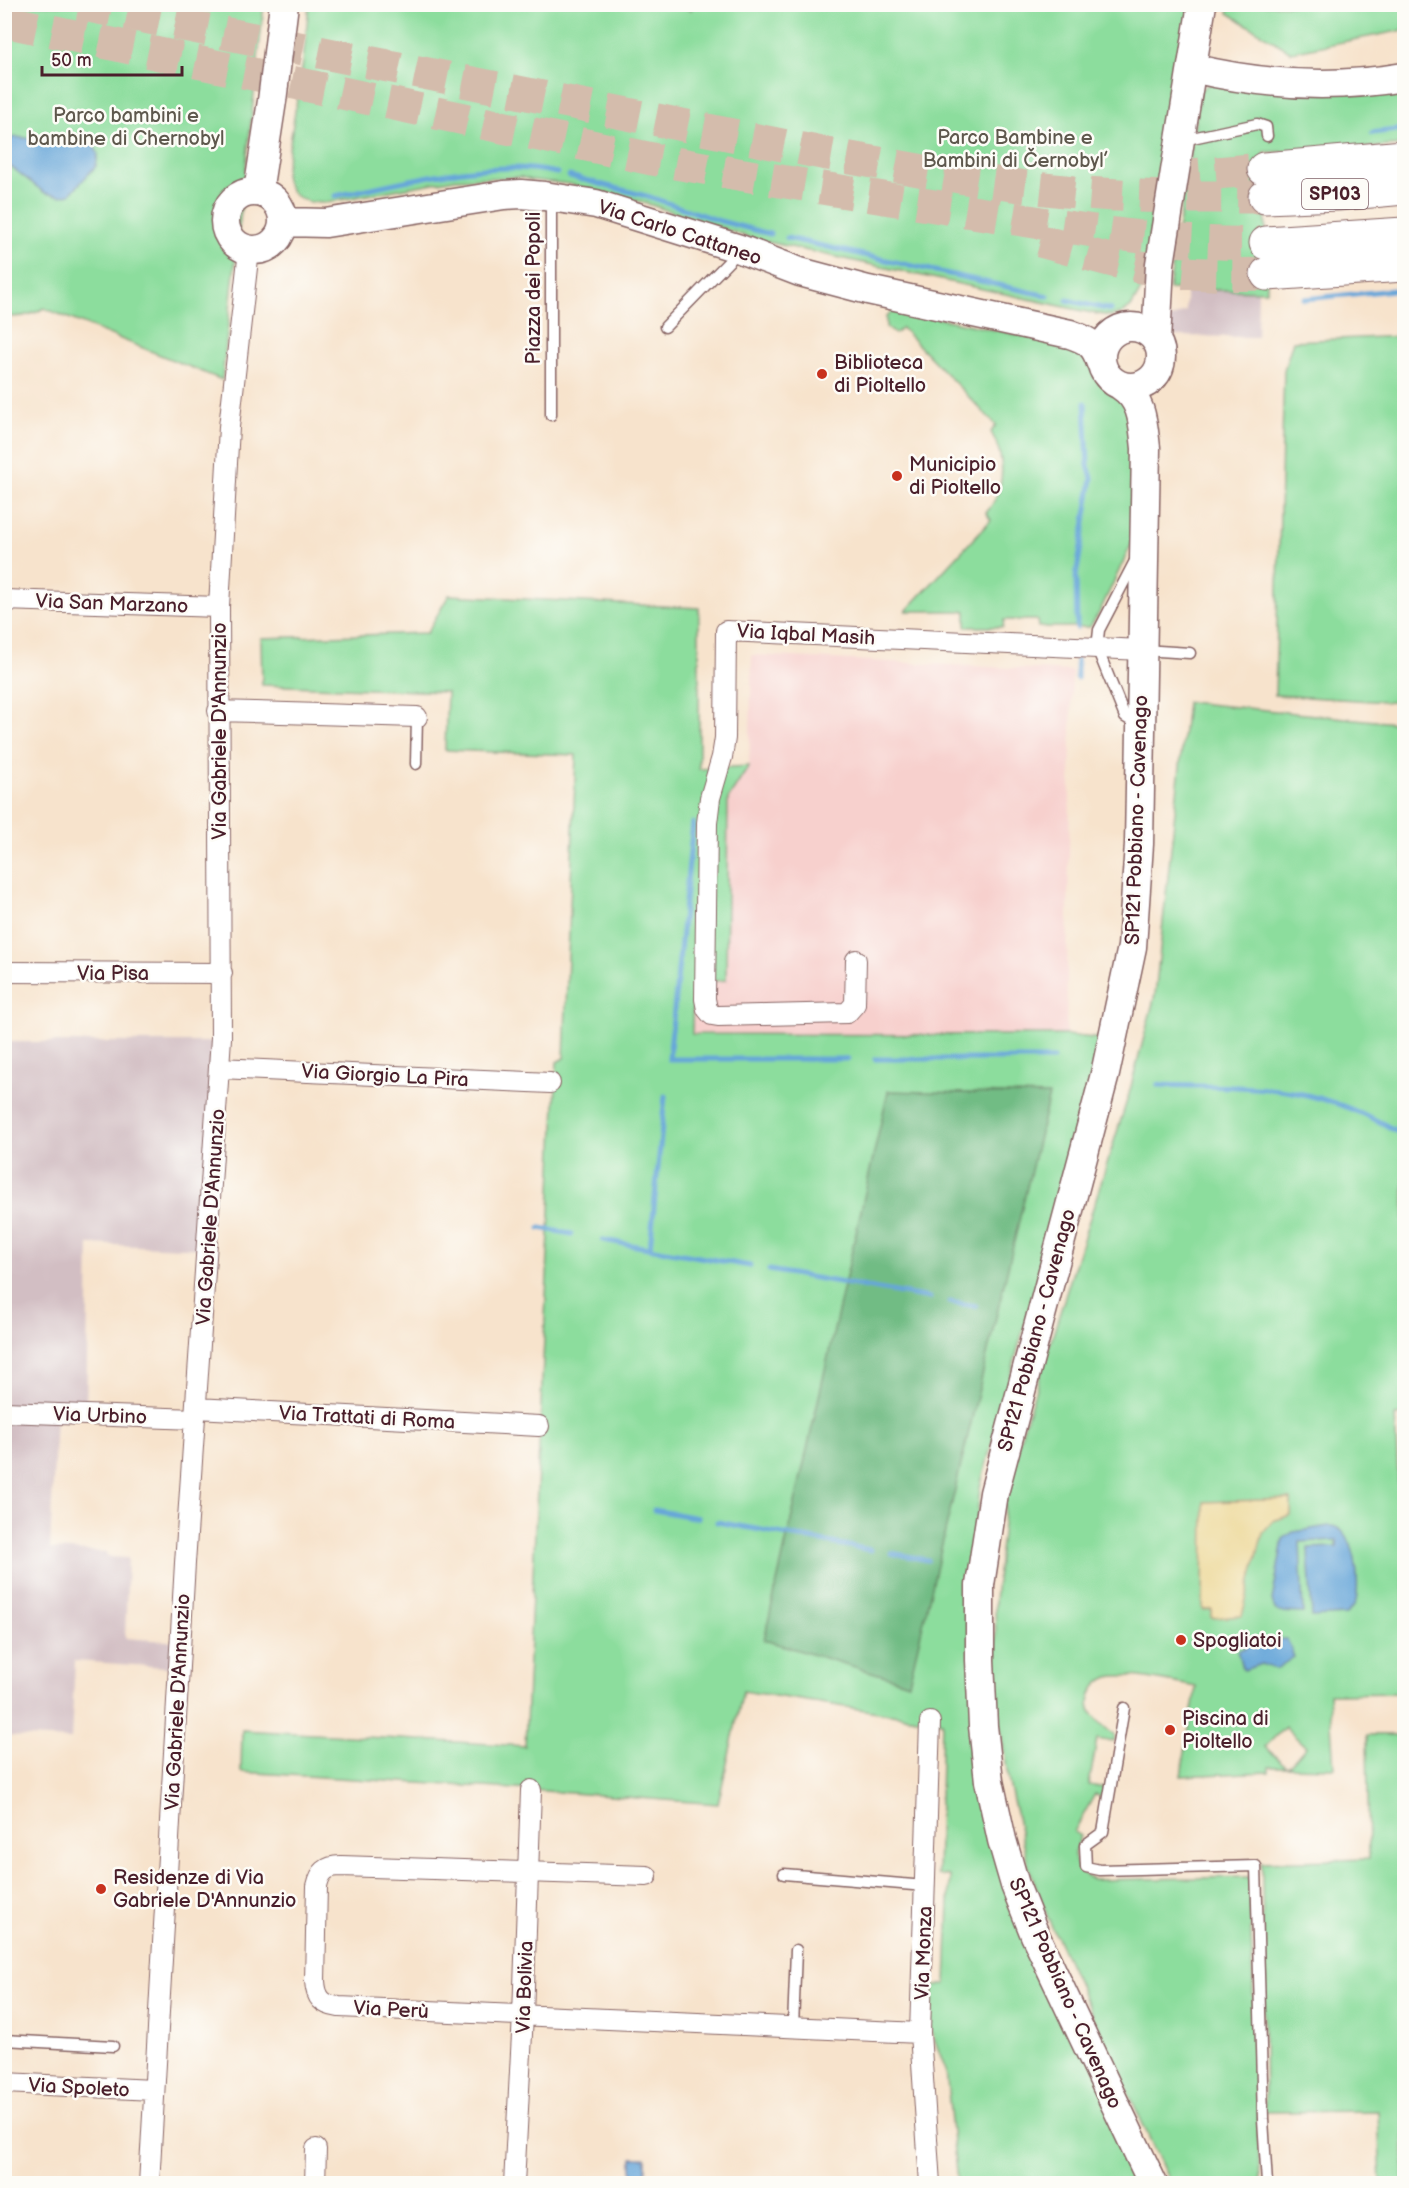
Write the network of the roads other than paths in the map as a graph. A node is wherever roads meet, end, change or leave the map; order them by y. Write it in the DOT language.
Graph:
graph roads {
  1 [pos="284,4"];
  2 [pos="1202,4"];
  3 [pos="1192,68"];
  4 [pos="1404,77"];
  5 [pos="1267,136"];
  6 [pos="1179,140"];
  7 [pos="1404,157"];
  8 [pos="1404,188"];
  9 [pos="258,192"];
  10 [pos="551,197"];
  11 [pos="284,222"];
  12 [pos="1404,234"];
  13 [pos="740,249"];
  14 [pos="249,250"];
  15 [pos="1160,264"];
  16 [pos="1404,265"];
  17 [pos="665,327"];
  18 [pos="1119,330"];
  19 [pos="1071,334"];
  20 [pos="1156,341"];
  21 [pos="1101,361"];
  22 [pos="1158,370"];
  23 [pos="1121,386"];
  24 [pos="551,415"];
  25 [pos="1146,448"];
  26 [pos="1146,540"];
  27 [pos="4,600"];
  28 [pos="219,607"];
  29 [pos="1097,648"];
  30 [pos="1142,650"];
  31 [pos="1190,653"];
  32 [pos="218,711"];
  33 [pos="417,717"];
  34 [pos="1140,725"];
  35 [pos="416,764"];
  36 [pos="856,960"];
  37 [pos="4,972"];
  38 [pos="222,973"];
  39 [pos="219,1068"];
  40 [pos="550,1083"];
  41 [pos="4,1412"];
  42 [pos="196,1414"];
  43 [pos="539,1426"];
  44 [pos="1124,1708"];
  45 [pos="930,1722"];
  46 [pos="531,1790"];
  47 [pos="528,1872"];
  48 [pos="784,1874"];
  49 [pos="647,1876"];
  50 [pos="925,1886"];
  51 [pos="796,1950"];
  52 [pos="523,2015"];
  53 [pos="793,2027"];
  54 [pos="920,2033"];
  55 [pos="4,2040"];
  56 [pos="112,2046"];
  57 [pos="4,2083"];
  58 [pos="154,2090"];
  59 [pos="316,2149"];
  60 [pos="149,2184"];
  61 [pos="315,2184"];
  62 [pos="514,2184"];
  63 [pos="930,2184"];
  64 [pos="1153,2184"];
  65 [pos="1267,2184"];
  1 -- 9 [label="street"];
  2 -- 3 [label="street, SP121 Pobbiano - Cavenago"];
  3 -- 4 [label="street"];
  3 -- 6 [label="street, SP121 Pobbiano - Cavenago"];
  5 -- 6 [label="lane"];
  6 -- 15 [label="street, SP121 Pobbiano - Cavenago"];
  7 -- 8 [label="highway, SP103"];
  9 -- 11 [label="street"];
  9 -- 14 [label="street"];
  10 -- 11 [label="street, Via Carlo Cattaneo"];
  10 -- 13 [label="street, Via Carlo Cattaneo"];
  10 -- 24 [label="lane, Piazza dei Popoli"];
  11 -- 14 [label="street"];
  12 -- 16 [label="highway, SP103"];
  13 -- 17 [label="lane"];
  13 -- 19 [label="street, Via Carlo Cattaneo"];
  14 -- 28 [label="street, Via Gabriele D'Annunzio"];
  15 -- 18 [label="street, SP121 Pobbiano - Cavenago"];
  15 -- 20 [label="street, SP121 Pobbiano - Cavenago"];
  18 -- 19 [label="street, Via Carlo Cattaneo"];
  18 -- 20 [label="street"];
  18 -- 21 [label="street, SP121 Pobbiano - Cavenago"];
  19 -- 21 [label="street, Via Carlo Cattaneo"];
  20 -- 22 [label="street, SP121 Pobbiano - Cavenago"];
  21 -- 23 [label="street, SP121 Pobbiano - Cavenago"];
  22 -- 23 [label="street"];
  22 -- 25 [label="street, SP121 Pobbiano - Cavenago"];
  23 -- 25 [label="street, SP121 Pobbiano - Cavenago"];
  25 -- 26 [label="street, SP121 Pobbiano - Cavenago"];
  26 -- 29 [label="lane"];
  26 -- 30 [label="street, SP121 Pobbiano - Cavenago"];
  27 -- 28 [label="street, Via San Marzano"];
  28 -- 32 [label="street, Via Gabriele D'Annunzio"];
  29 -- 30 [label="street, Via Iqbal Masih"];
  29 -- 34 [label="lane"];
  29 -- 36 [label="street, Via Iqbal Masih"];
  30 -- 31 [label="lane"];
  30 -- 34 [label="street, SP121 Pobbiano - Cavenago"];
  32 -- 33 [label="street"];
  32 -- 38 [label="street, Via Gabriele D'Annunzio"];
  33 -- 35 [label="lane"];
  34 -- 64 [label="street, SP121 Pobbiano - Cavenago"];
  37 -- 38 [label="street, Via Pisa"];
  38 -- 39 [label="street, Via Gabriele D'Annunzio"];
  39 -- 40 [label="street, Via Giorgio La Pira"];
  39 -- 42 [label="street, Via Gabriele D'Annunzio"];
  41 -- 42 [label="street, Via Urbino"];
  42 -- 43 [label="street, Via Trattati di Roma"];
  42 -- 58 [label="street, Via Gabriele D'Annunzio"];
  44 -- 65 [label="lane"];
  45 -- 50 [label="street, Via Monza"];
  46 -- 47 [label="street, Via Bolivia"];
  47 -- 49 [label="street, Via Perù"];
  47 -- 52 [label="street, Via Bolivia"];
  47 -- 52 [label="street, Via Perù"];
  48 -- 50 [label="lane"];
  50 -- 54 [label="street, Via Monza"];
  51 -- 53 [label="lane"];
  52 -- 53 [label="street, Via Perù"];
  52 -- 62 [label="street, Via Bolivia"];
  53 -- 54 [label="street, Via Perù"];
  54 -- 63 [label="street, Via Monza"];
  55 -- 56 [label="lane"];
  57 -- 58 [label="street, Via Spoleto"];
  58 -- 60 [label="street, Via Gabriele D'Annunzio"];
  59 -- 61 [label="street"];
}
